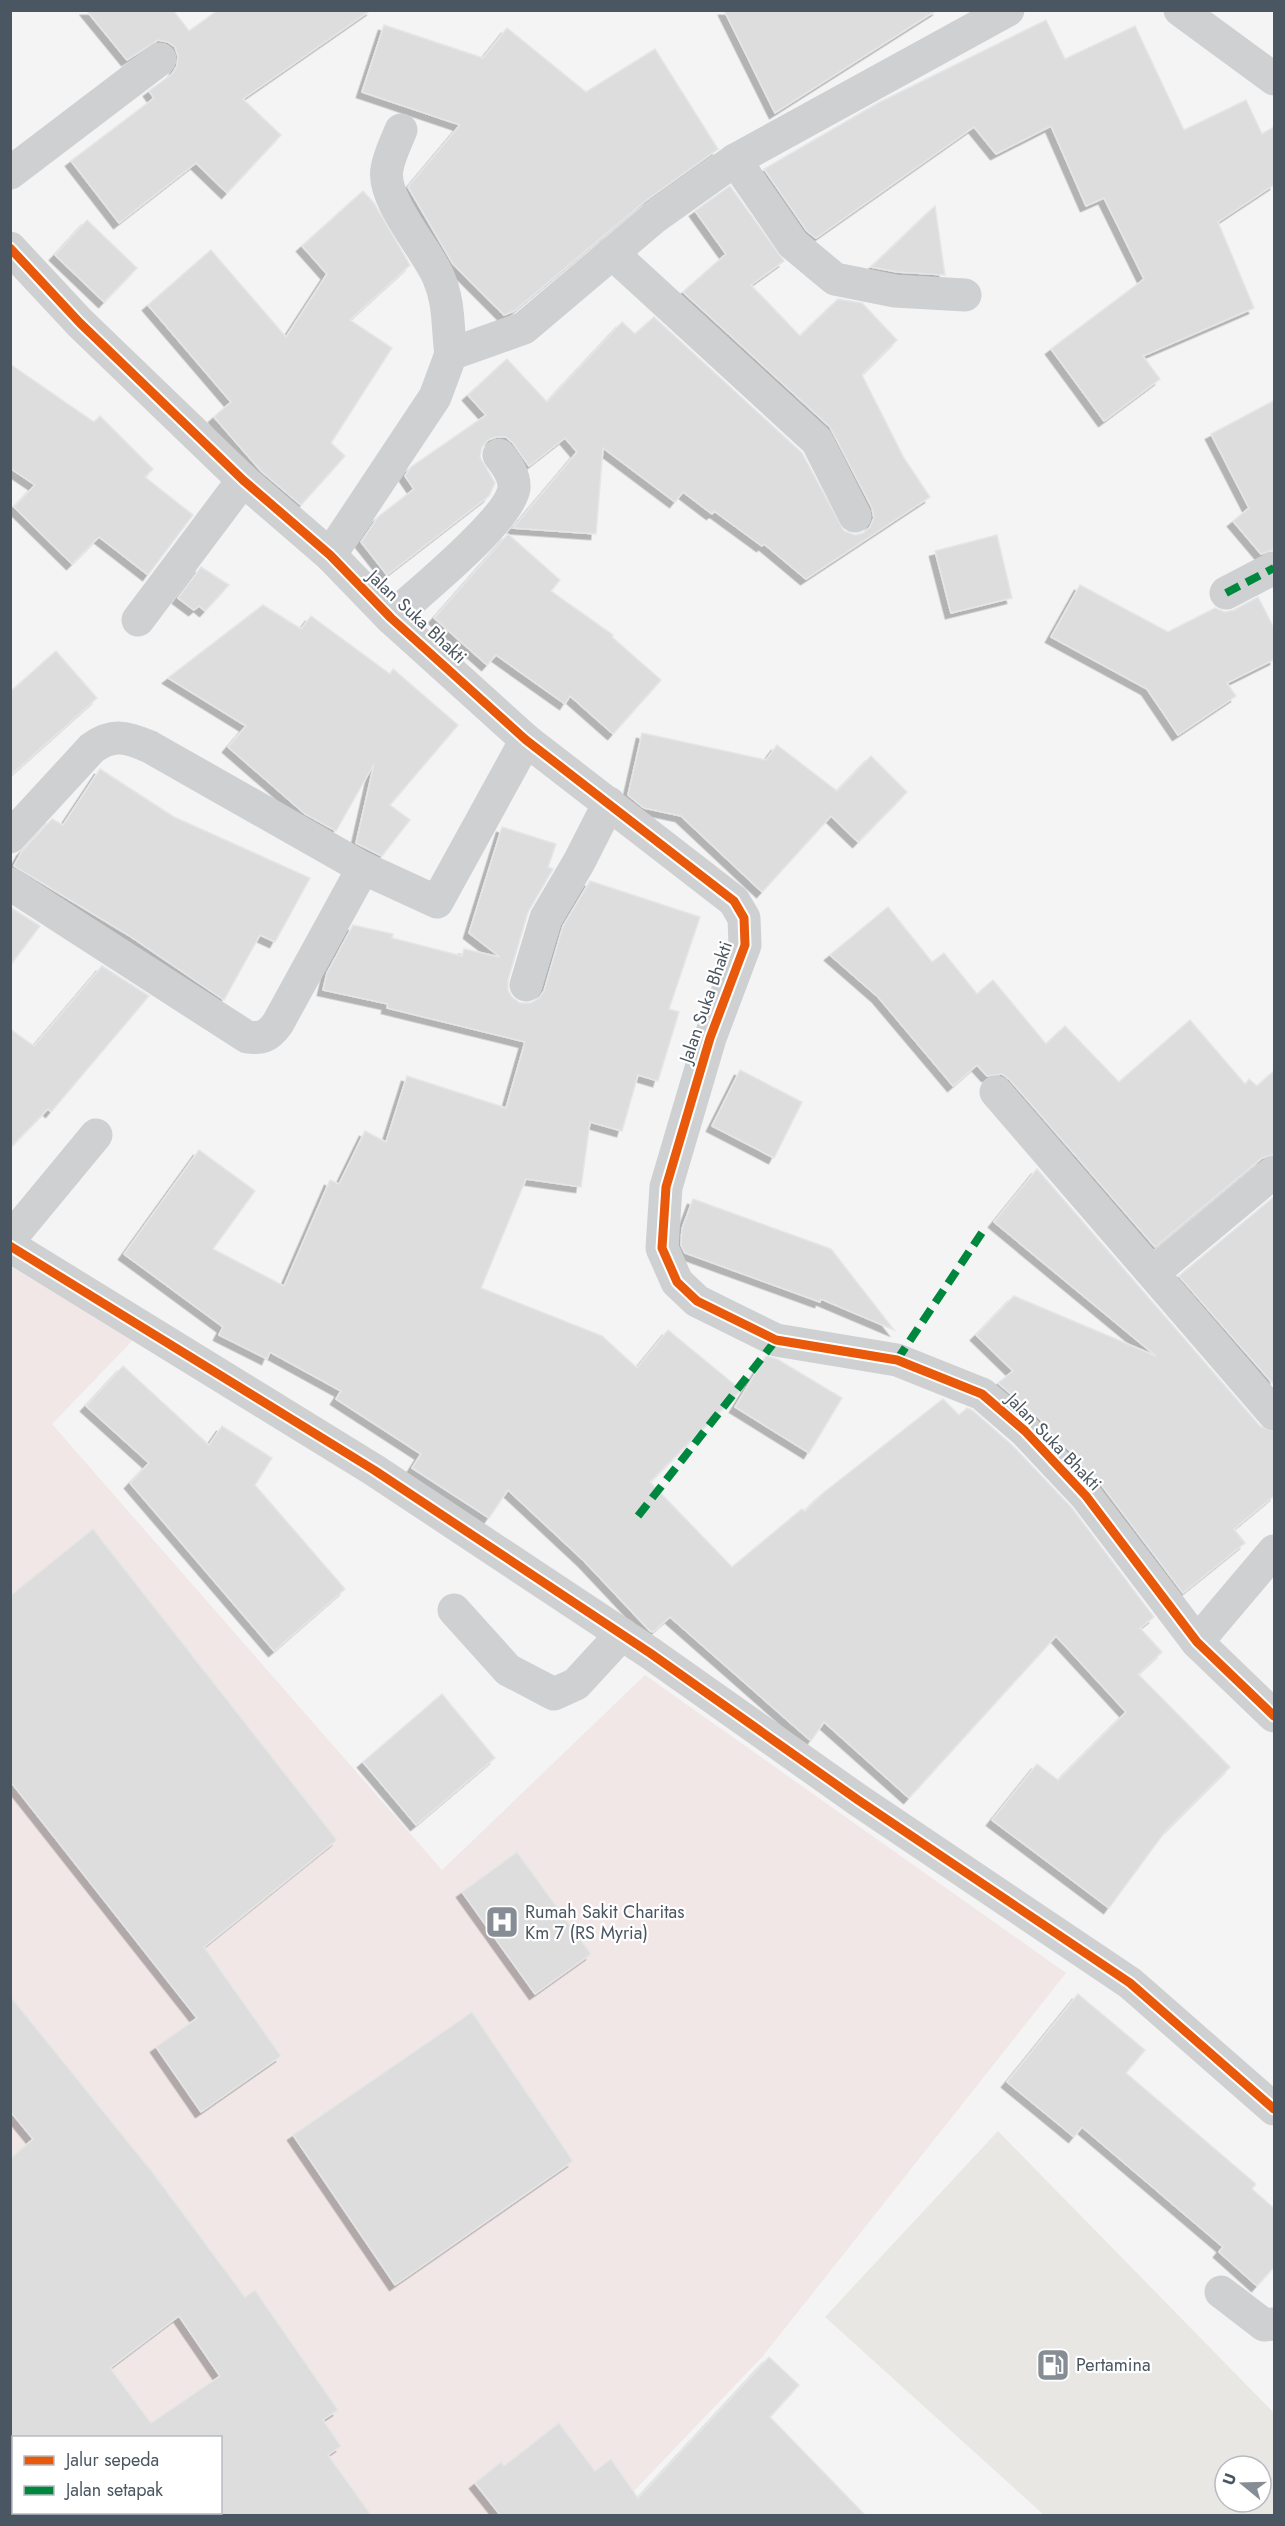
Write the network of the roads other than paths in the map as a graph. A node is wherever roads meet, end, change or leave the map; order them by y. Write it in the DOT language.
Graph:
graph roads {
  1 [pos="1008,10"];
  2 [pos="1180,10"];
  3 [pos="160,59"];
  4 [pos="1275,79"];
  5 [pos="401,129"];
  6 [pos="735,160"];
  7 [pos="10,173"];
  8 [pos="10,248"];
  9 [pos="612,253"];
  10 [pos="965,295"];
  11 [pos="451,354"];
  12 [pos="499,455"];
  13 [pos="243,480"];
  14 [pos="855,516"];
  15 [pos="330,555"];
  16 [pos="1275,568"];
  17 [pos="1226,593"];
  18 [pos="391,618"];
  19 [pos="138,620"];
  20 [pos="526,740"];
  21 [pos="609,803"];
  22 [pos="10,837"];
  23 [pos="363,868"];
  24 [pos="10,885"];
  25 [pos="526,985"];
  26 [pos="996,1092"];
  27 [pos="96,1136"];
  28 [pos="1275,1172"];
  29 [pos="10,1239"];
  30 [pos="10,1246"];
  31 [pos="1154,1273"];
  32 [pos="1275,1414"];
  33 [pos="1275,1551"];
  34 [pos="454,1610"];
  35 [pos="622,1634"];
  36 [pos="1197,1642"];
  37 [pos="1275,1716"];
  38 [pos="1275,2109"];
  39 [pos="1221,2292"];
  40 [pos="1275,2324"];
  1 -- 6 [label="street"];
  2 -- 4 [label="street"];
  3 -- 7 [label="street"];
  5 -- 11 [label="street"];
  6 -- 9 [label="street"];
  6 -- 10 [label="street"];
  8 -- 13 [label="street, Jalan Suka Bhakti"];
  9 -- 11 [label="street"];
  9 -- 14 [label="street"];
  11 -- 15 [label="street"];
  12 -- 18 [label="street"];
  13 -- 15 [label="street, Jalan Suka Bhakti"];
  13 -- 19 [label="street"];
  15 -- 18 [label="street, Jalan Suka Bhakti"];
  16 -- 17 [label="street"];
  18 -- 20 [label="street, Jalan Suka Bhakti"];
  20 -- 21 [label="street, Jalan Suka Bhakti"];
  20 -- 23 [label="street"];
  21 -- 25 [label="street"];
  21 -- 36 [label="street, Jalan Suka Bhakti"];
  22 -- 23 [label="street"];
  23 -- 24 [label="street"];
  26 -- 31 [label="street"];
  27 -- 29 [label="street"];
  28 -- 31 [label="street"];
  30 -- 35 [label="street"];
  31 -- 32 [label="street"];
  33 -- 36 [label="street"];
  34 -- 35 [label="street"];
  35 -- 38 [label="street"];
  36 -- 37 [label="street, Jalan Suka Bhakti"];
  39 -- 40 [label="street"];
}
